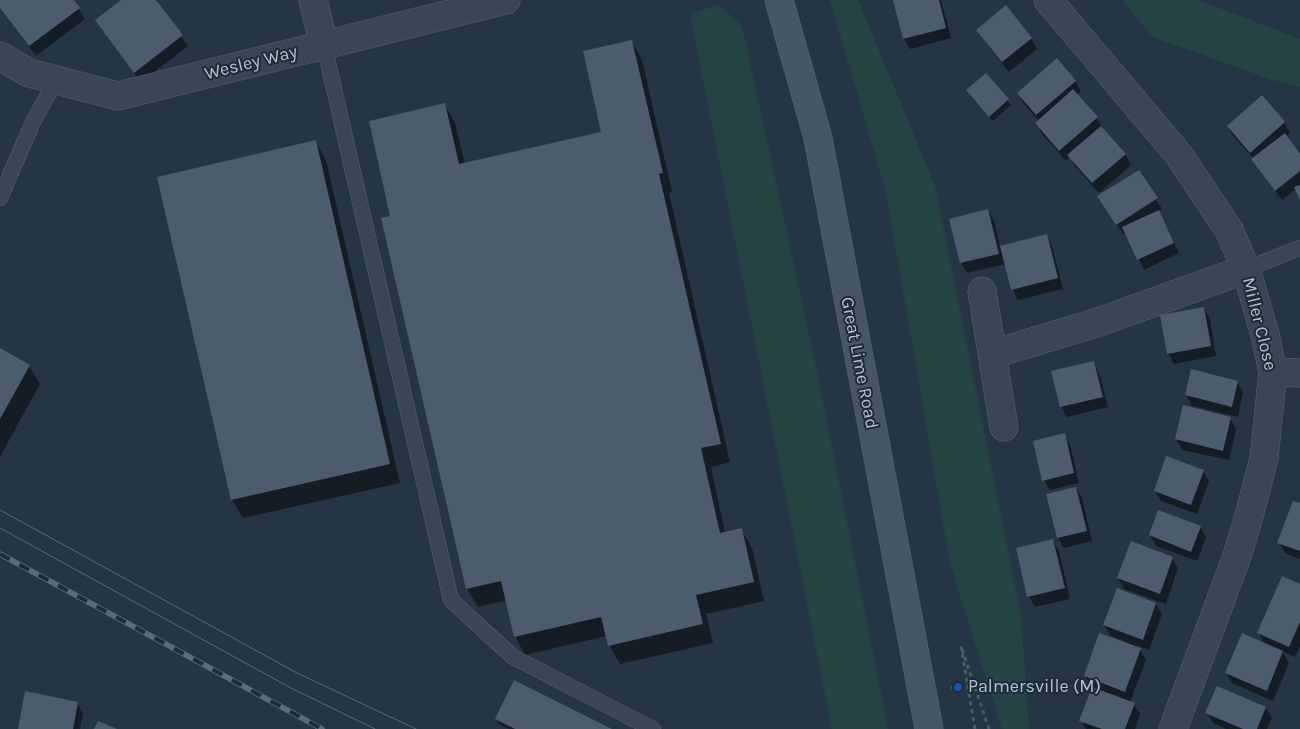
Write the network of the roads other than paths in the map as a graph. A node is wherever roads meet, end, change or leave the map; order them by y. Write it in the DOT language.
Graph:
graph roads {
  1 [pos="313,0"];
  2 [pos="506,0"];
  3 [pos="779,0"];
  4 [pos="1048,0"];
  5 [pos="324,45"];
  6 [pos="0,56"];
  7 [pos="56,80"];
  8 [pos="0,198"];
  9 [pos="1300,248"];
  10 [pos="1246,269"];
  11 [pos="982,290"];
  12 [pos="993,354"];
  13 [pos="1287,373"];
  14 [pos="1004,426"];
  15 [pos="652,729"];
  16 [pos="929,729"];
  17 [pos="1173,729"];
  1 -- 5 [label="street"];
  2 -- 5 [label="street, Wesley Way"];
  3 -- 16 [label="main road, Great Lime Road"];
  4 -- 10 [label="street, Miller Close"];
  5 -- 7 [label="street, Wesley Way"];
  5 -- 15 [label="lane"];
  6 -- 7 [label="street, Wesley Way"];
  7 -- 8 [label="lane"];
  9 -- 10 [label="lane"];
  10 -- 12 [label="street"];
  10 -- 13 [label="street, Miller Close"];
  11 -- 12 [label="street"];
  12 -- 14 [label="street"];
  13 -- 17 [label="street, Miller Close"];
}
